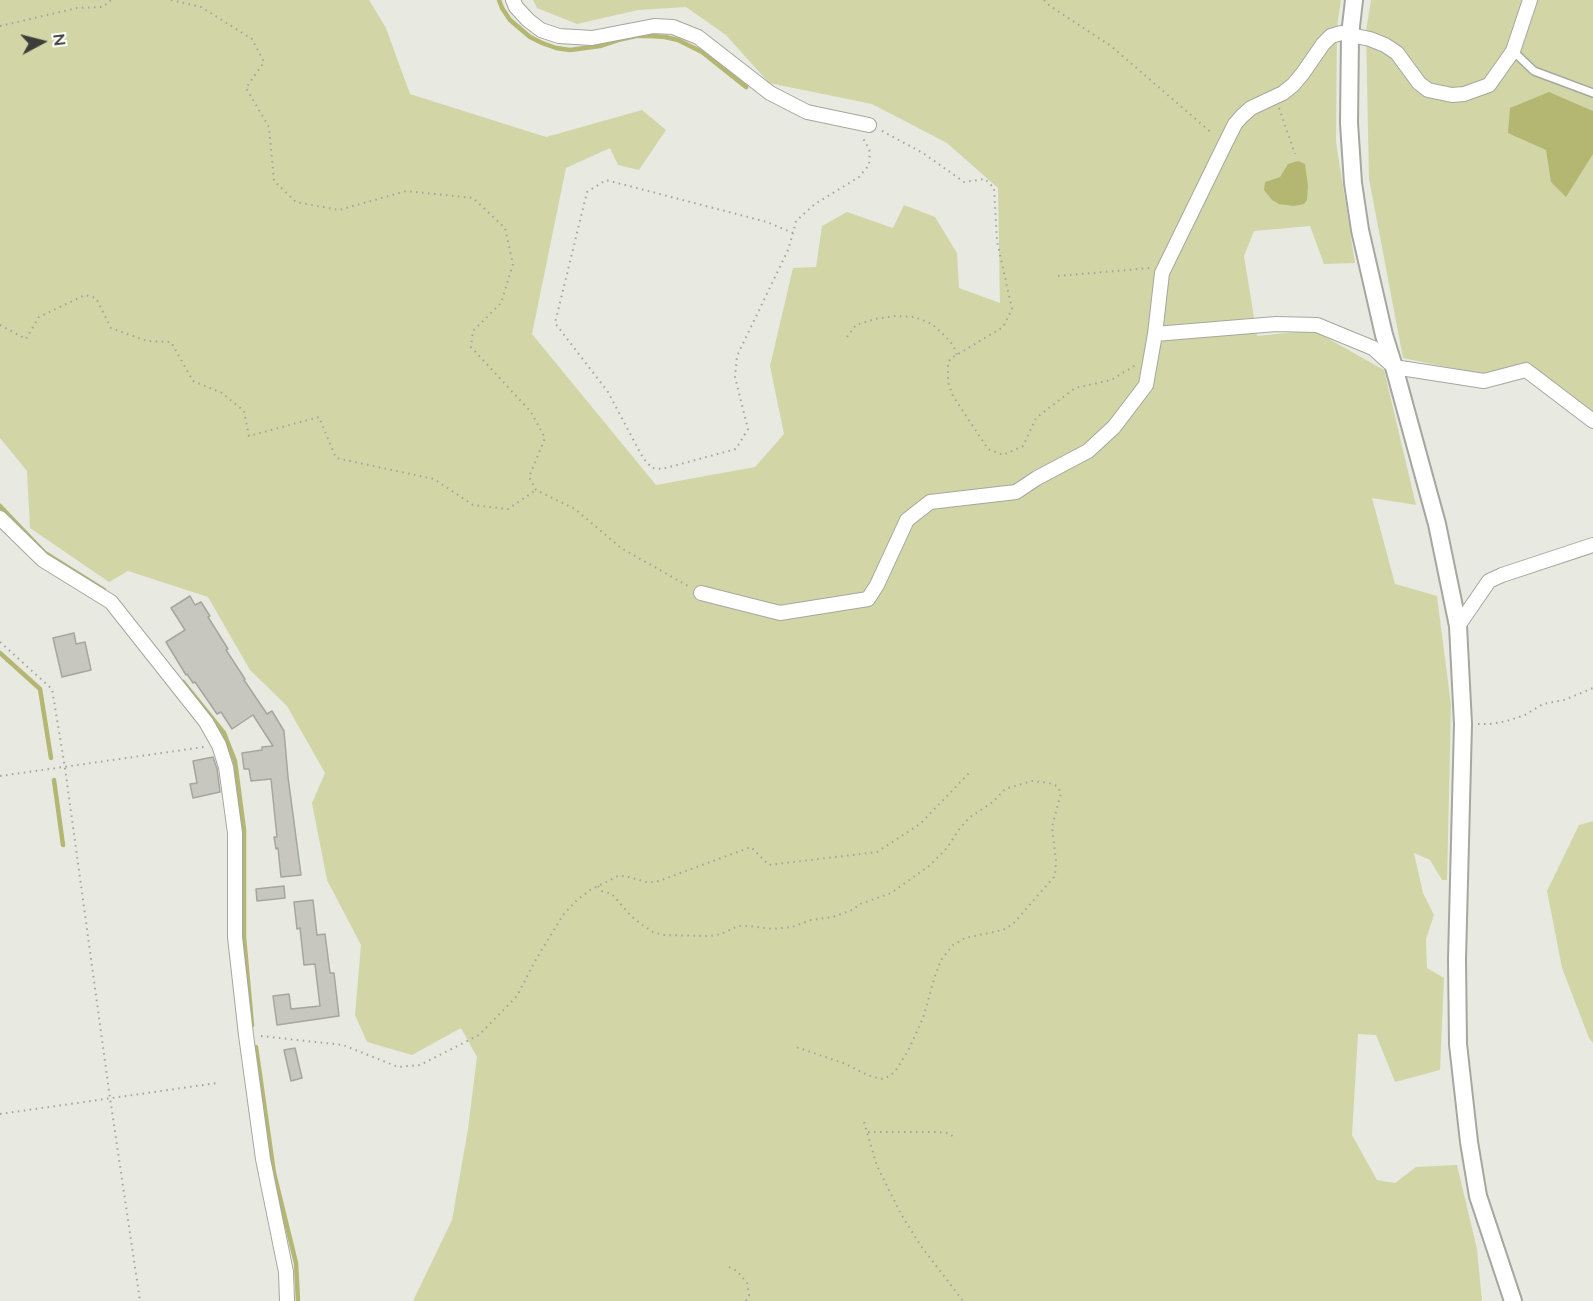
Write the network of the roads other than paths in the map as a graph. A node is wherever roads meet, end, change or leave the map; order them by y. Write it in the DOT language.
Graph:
graph roads {
  1 [pos="513,0"];
  2 [pos="1354,0"];
  3 [pos="1530,0"];
  4 [pos="1350,35"];
  5 [pos="1513,51"];
  6 [pos="1593,93"];
  7 [pos="864,129"];
  8 [pos="1155,334"];
  9 [pos="1394,367"];
  10 [pos="1593,421"];
  11 [pos="0,518"];
  12 [pos="1593,545"];
  13 [pos="701,593"];
  14 [pos="1458,626"];
  15 [pos="287,1301"];
  16 [pos="1513,1301"];
  1 -- 7 [label="street"];
  2 -- 4 [label="street"];
  3 -- 5 [label="street"];
  4 -- 5 [label="street"];
  4 -- 8 [label="street"];
  4 -- 9 [label="street"];
  5 -- 6 [label="lane"];
  8 -- 9 [label="street"];
  8 -- 13 [label="street"];
  9 -- 10 [label="street"];
  9 -- 14 [label="street"];
  11 -- 15 [label="street"];
  12 -- 14 [label="street"];
  14 -- 16 [label="street"];
}
